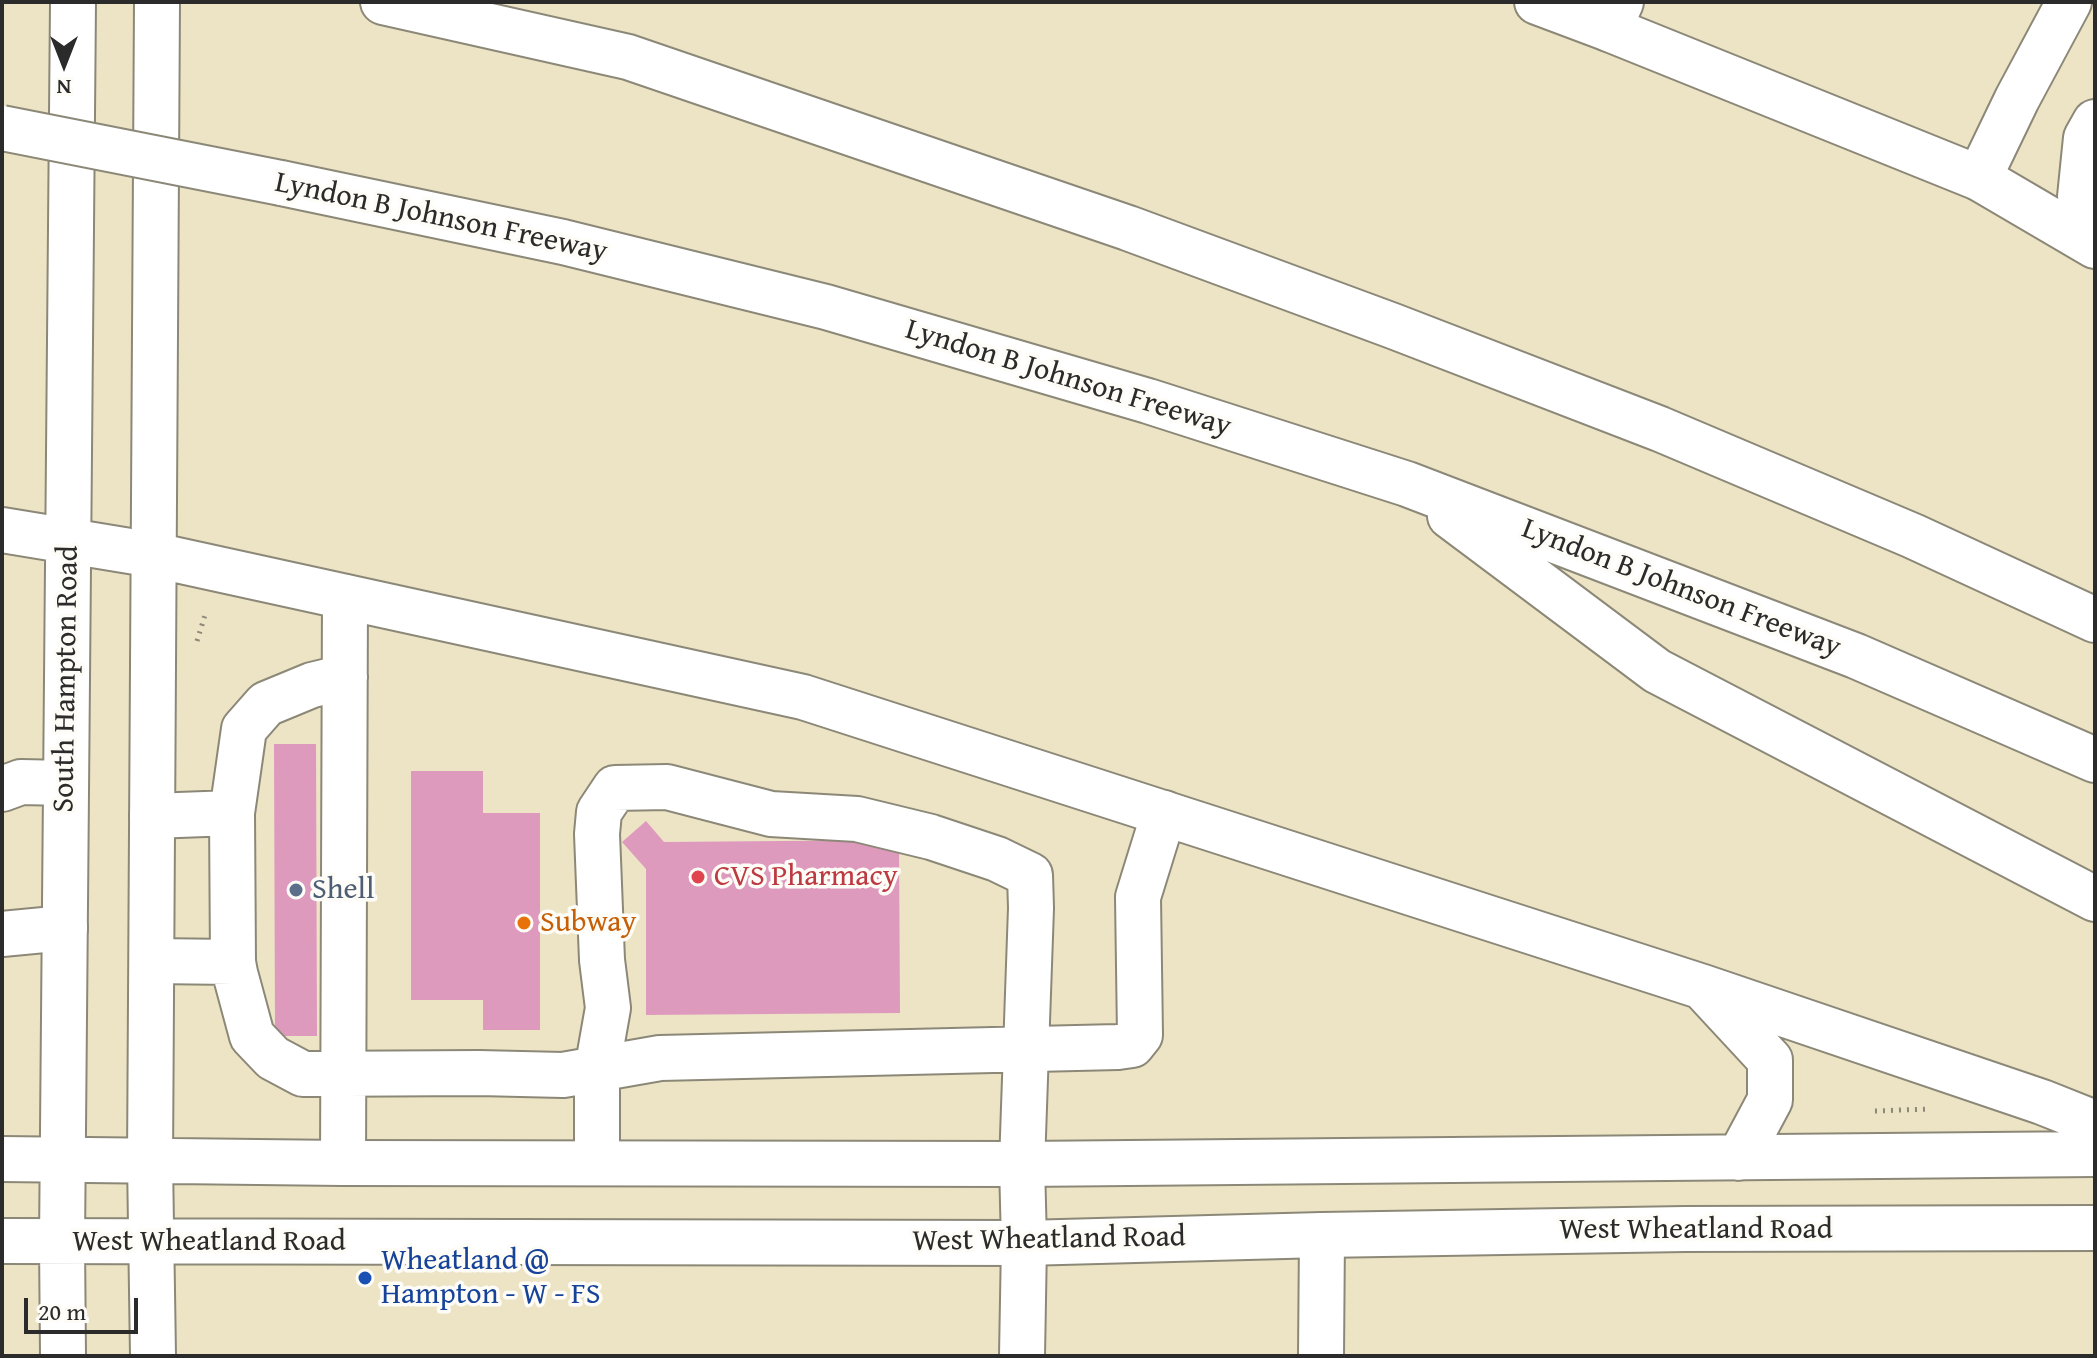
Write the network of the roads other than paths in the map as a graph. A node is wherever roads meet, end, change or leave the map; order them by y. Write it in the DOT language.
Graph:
graph roads {
  1 [pos="73,2"];
  2 [pos="157,2"];
  3 [pos="383,2"];
  4 [pos="1537,2"];
  5 [pos="2069,2"];
  6 [pos="1615,15"];
  7 [pos="2095,122"];
  8 [pos="2,128"];
  9 [pos="1979,178"];
  10 [pos="2095,237"];
  11 [pos="2095,246"];
  12 [pos="1407,484"];
  13 [pos="2,530"];
  14 [pos="68,540"];
  15 [pos="154,555"];
  16 [pos="1970,562"];
  17 [pos="2095,594"];
  18 [pos="345,597"];
  19 [pos="2095,620"];
  20 [pos="345,677"];
  21 [pos="2095,760"];
  22 [pos="66,783"];
  23 [pos="2,789"];
  24 [pos="232,813"];
  25 [pos="1164,813"];
  26 [pos="152,816"];
  27 [pos="2095,899"];
  28 [pos="65,928"];
  29 [pos="2,934"];
  30 [pos="152,961"];
  31 [pos="233,962"];
  32 [pos="1703,987"];
  33 [pos="1027,1048"];
  34 [pos="597,1070"];
  35 [pos="343,1073"];
  36 [pos="2095,1123"];
  37 [pos="2095,1154"];
  38 [pos="1739,1158"];
  39 [pos="2,1159"];
  40 [pos="63,1159"];
  41 [pos="150,1161"];
  42 [pos="343,1163"];
  43 [pos="597,1163"];
  44 [pos="1022,1164"];
  45 [pos="2095,1228"];
  46 [pos="1322,1235"];
  47 [pos="2,1241"];
  48 [pos="62,1242"];
  49 [pos="152,1242"];
  50 [pos="1024,1243"];
  51 [pos="63,1356"];
  52 [pos="153,1356"];
  53 [pos="1022,1356"];
  54 [pos="1321,1356"];
  1 -- 14 [label="main road, South Hampton Road"];
  2 -- 15 [label="main road"];
  3 -- 16 [label="main road"];
  4 -- 6 [label="main road"];
  5 -- 9 [label="main road"];
  6 -- 9 [label="main road"];
  7 -- 10 [label="main road"];
  8 -- 12 [label="main road, Lyndon B Johnson Freeway, bridge"];
  9 -- 11 [label="main road"];
  12 -- 21 [label="main road, Lyndon B Johnson Freeway"];
  12 -- 27 [label="main road"];
  13 -- 14 [label="main road"];
  14 -- 15 [label="main road"];
  14 -- 22 [label="main road, South Hampton Road"];
  15 -- 18 [label="main road"];
  15 -- 26 [label="main road"];
  16 -- 17 [label="main road"];
  16 -- 19 [label="main road"];
  18 -- 20 [label="main road"];
  18 -- 25 [label="main road"];
  20 -- 24 [label="main road"];
  20 -- 35 [label="main road"];
  22 -- 23 [label="main road"];
  22 -- 28 [label="main road, South Hampton Road"];
  24 -- 26 [label="main road"];
  24 -- 31 [label="main road"];
  25 -- 32 [label="main road"];
  25 -- 33 [label="main road"];
  26 -- 30 [label="main road"];
  28 -- 29 [label="main road"];
  28 -- 40 [label="main road, South Hampton Road"];
  30 -- 31 [label="main road"];
  30 -- 41 [label="main road"];
  31 -- 35 [label="main road"];
  32 -- 36 [label="main road"];
  32 -- 38 [label="main road"];
  33 -- 34 [label="main road"];
  33 -- 34 [label="main road"];
  33 -- 44 [label="main road"];
  34 -- 35 [label="main road"];
  34 -- 43 [label="main road"];
  35 -- 42 [label="main road"];
  37 -- 38 [label="main road"];
  38 -- 44 [label="main road"];
  39 -- 40 [label="main road"];
  40 -- 41 [label="main road"];
  40 -- 48 [label="main road, South Hampton Road"];
  41 -- 42 [label="main road"];
  41 -- 49 [label="main road"];
  42 -- 43 [label="main road"];
  43 -- 44 [label="main road"];
  44 -- 50 [label="main road"];
  45 -- 46 [label="main road, West Wheatland Road"];
  46 -- 50 [label="main road, West Wheatland Road"];
  46 -- 54 [label="main road"];
  47 -- 48 [label="main road, West Wheatland Road"];
  48 -- 49 [label="main road, West Wheatland Road"];
  48 -- 51 [label="main road, South Hampton Road"];
  49 -- 50 [label="main road, West Wheatland Road"];
  49 -- 52 [label="main road"];
  50 -- 53 [label="main road"];
}
